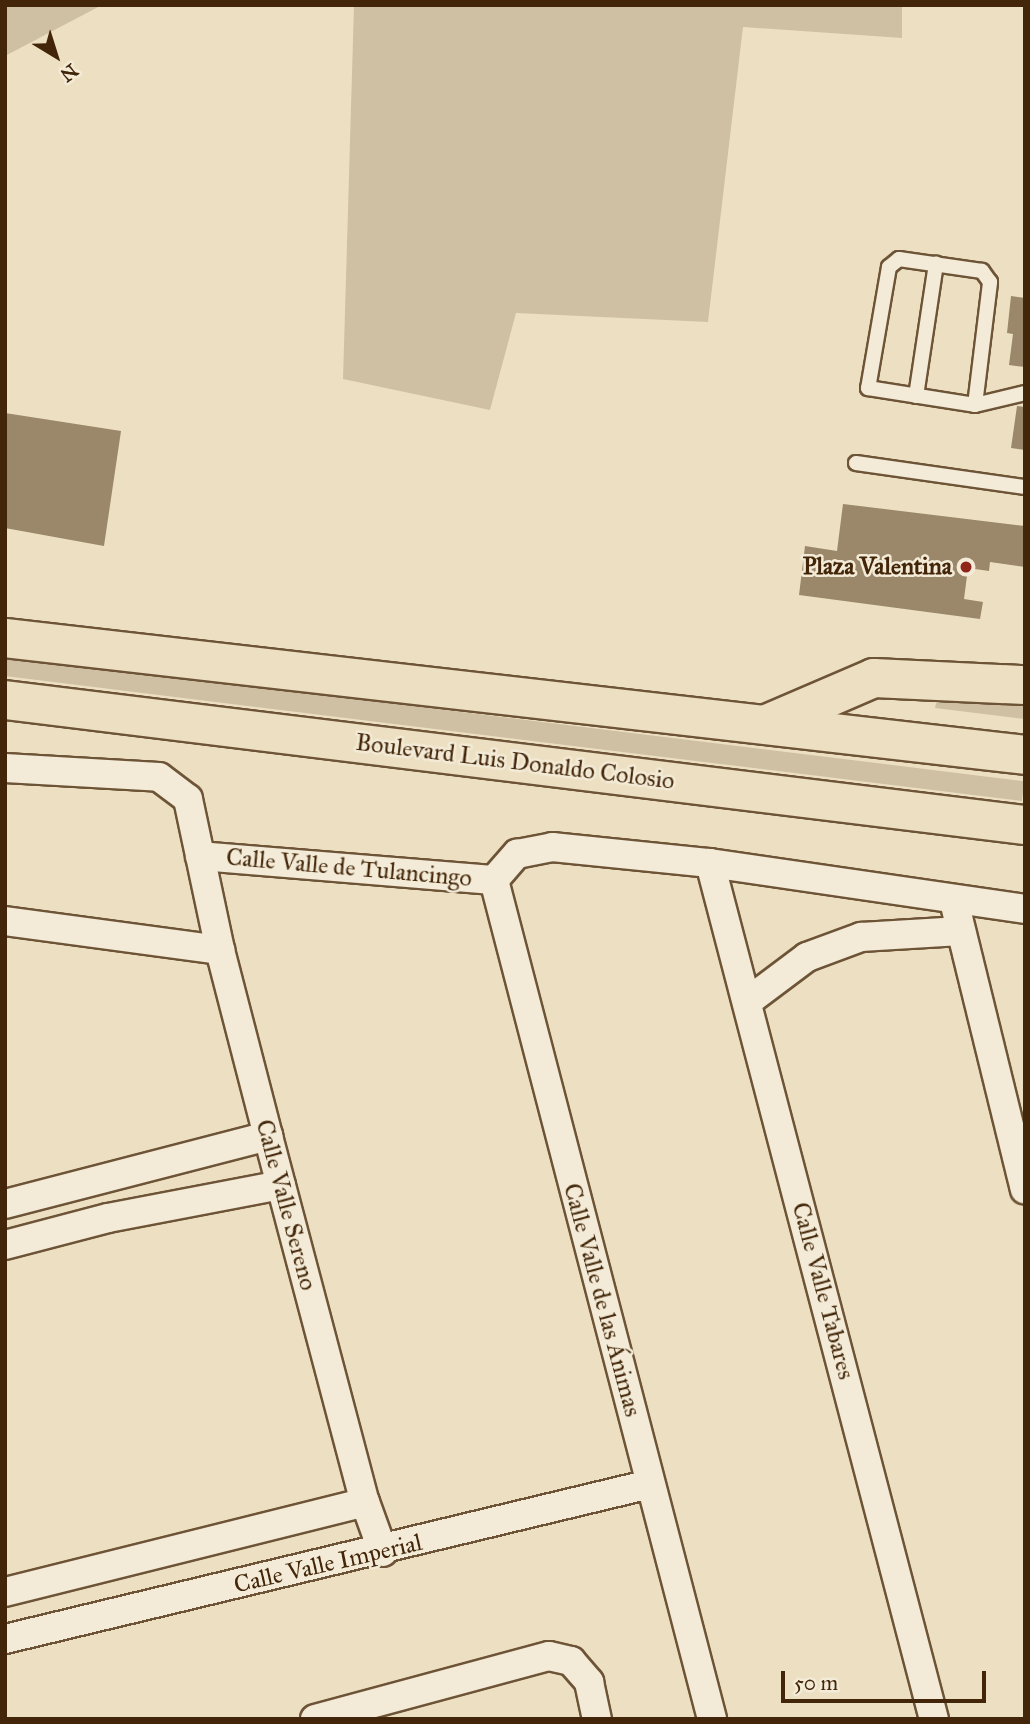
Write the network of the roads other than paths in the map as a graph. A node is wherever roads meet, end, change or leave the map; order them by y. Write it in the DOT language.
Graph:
graph roads {
  1 [pos="936,263"];
  2 [pos="1025,393"];
  3 [pos="916,396"];
  4 [pos="975,405"];
  5 [pos="856,463"];
  6 [pos="1025,487"];
  7 [pos="5,638"];
  8 [pos="1025,685"];
  9 [pos="5,700"];
  10 [pos="765,725"];
  11 [pos="1025,755"];
  12 [pos="5,768"];
  13 [pos="1025,825"];
  14 [pos="200,856"];
  15 [pos="709,863"];
  16 [pos="494,880"];
  17 [pos="954,901"];
  18 [pos="1025,909"];
  19 [pos="5,921"];
  20 [pos="961,931"];
  21 [pos="220,950"];
  22 [pos="747,1002"];
  23 [pos="268,1136"];
  24 [pos="281,1185"];
  25 [pos="1025,1189"];
  26 [pos="5,1204"];
  27 [pos="5,1245"];
  28 [pos="650,1484"];
  29 [pos="365,1502"];
  30 [pos="383,1552"];
  31 [pos="5,1591"];
  32 [pos="5,1639"];
  33 [pos="315,1719"];
  34 [pos="597,1719"];
  35 [pos="712,1719"];
  36 [pos="934,1719"];
  1 -- 3 [label="lane"];
  1 -- 3 [label="lane"];
  1 -- 4 [label="lane"];
  2 -- 4 [label="lane"];
  3 -- 4 [label="lane"];
  5 -- 6 [label="lane"];
  7 -- 10 [label="main road"];
  8 -- 10 [label="main road"];
  9 -- 13 [label="main road, Boulevard Luis Donaldo Colosio"];
  10 -- 11 [label="main road"];
  12 -- 14 [label="street, Calle Valle de Tulancingo"];
  14 -- 16 [label="street, Calle Valle de Tulancingo"];
  14 -- 21 [label="street, Calle Valle Sereno"];
  15 -- 16 [label="street, Calle Valle de Tulancingo"];
  15 -- 17 [label="street, Calle Valle de Tulancingo"];
  15 -- 22 [label="street, Calle Valle Tabares"];
  16 -- 28 [label="street, Calle Valle de las Ánimas"];
  17 -- 18 [label="street, Calle Valle de Tulancingo"];
  17 -- 20 [label="street"];
  19 -- 21 [label="street"];
  20 -- 22 [label="street"];
  20 -- 25 [label="street"];
  21 -- 23 [label="street, Calle Valle Sereno"];
  22 -- 36 [label="street, Calle Valle Tabares"];
  23 -- 24 [label="street, Calle Valle Sereno"];
  23 -- 26 [label="street"];
  24 -- 27 [label="street"];
  24 -- 29 [label="street, Calle Valle Sereno"];
  28 -- 30 [label="street, Calle Valle Imperial"];
  28 -- 35 [label="street, Calle Valle de las Ánimas"];
  29 -- 30 [label="street, Calle Valle Sereno"];
  29 -- 31 [label="street, Calle Valle Imperial"];
  30 -- 32 [label="street, Calle Valle Imperial"];
  33 -- 34 [label="street"];
}
